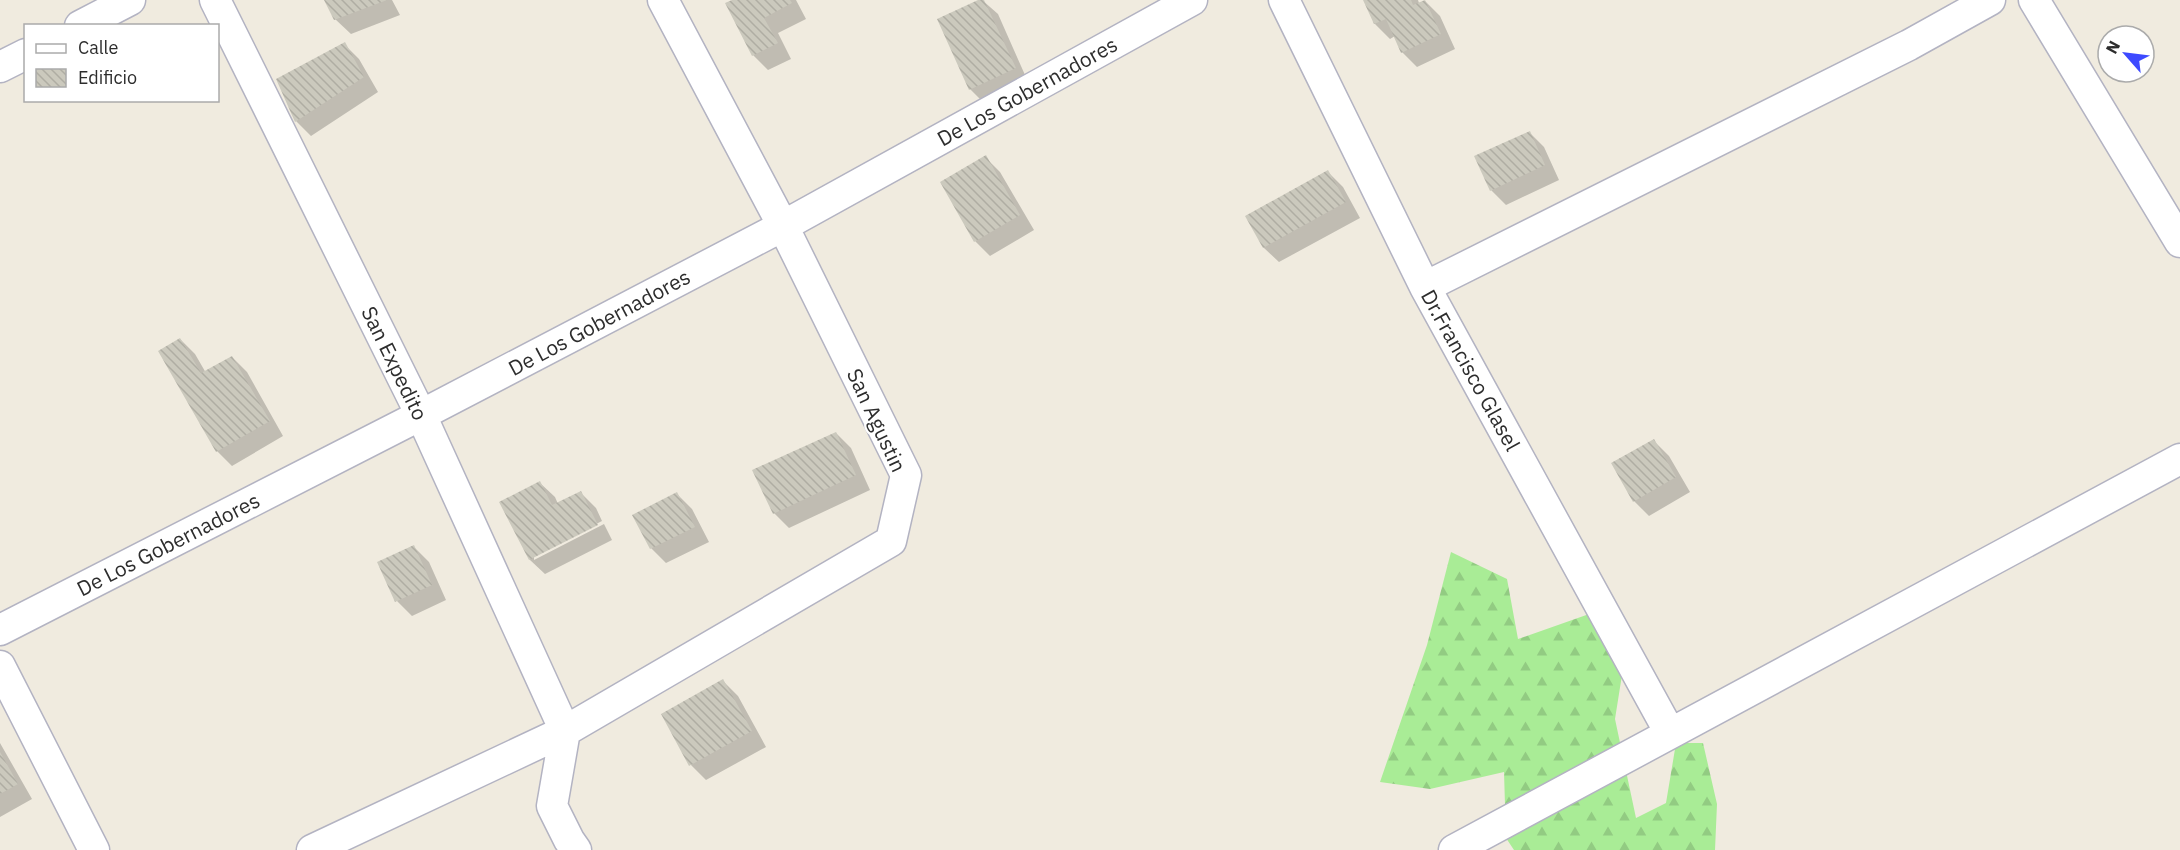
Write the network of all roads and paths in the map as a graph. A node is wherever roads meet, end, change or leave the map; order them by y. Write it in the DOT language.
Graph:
graph roads {
  1 [pos="130,0"];
  2 [pos="215,0"];
  3 [pos="663,0"];
  4 [pos="1192,0"];
  5 [pos="1284,0"];
  6 [pos="1990,0"];
  7 [pos="2034,0"];
  8 [pos="84,24"];
  9 [pos="24,55"];
  10 [pos="0,67"];
  11 [pos="783,226"];
  12 [pos="2180,242"];
  13 [pos="1425,286"];
  14 [pos="421,415"];
  15 [pos="2180,459"];
  16 [pos="0,630"];
  17 [pos="0,666"];
  18 [pos="565,731"];
  19 [pos="1670,734"];
  20 [pos="94,850"];
  21 [pos="312,850"];
  22 [pos="576,850"];
  23 [pos="1454,850"];
  1 -- 8 [label="street"];
  2 -- 14 [label="street, San Expedito"];
  3 -- 11 [label="street, San Agustin"];
  4 -- 11 [label="street, De Los Gobernadores"];
  5 -- 13 [label="street, Dr.Francisco Glasel"];
  6 -- 13 [label="street"];
  7 -- 12 [label="street"];
  9 -- 10 [label="street"];
  11 -- 14 [label="street, De Los Gobernadores"];
  11 -- 18 [label="street, San Agustin"];
  13 -- 19 [label="street, Dr.Francisco Glasel"];
  14 -- 16 [label="street, De Los Gobernadores"];
  14 -- 18 [label="street, San Expedito"];
  15 -- 19 [label="street"];
  17 -- 20 [label="street"];
  18 -- 21 [label="street, San Agustin"];
  18 -- 22 [label="street"];
  19 -- 23 [label="street"];
}
